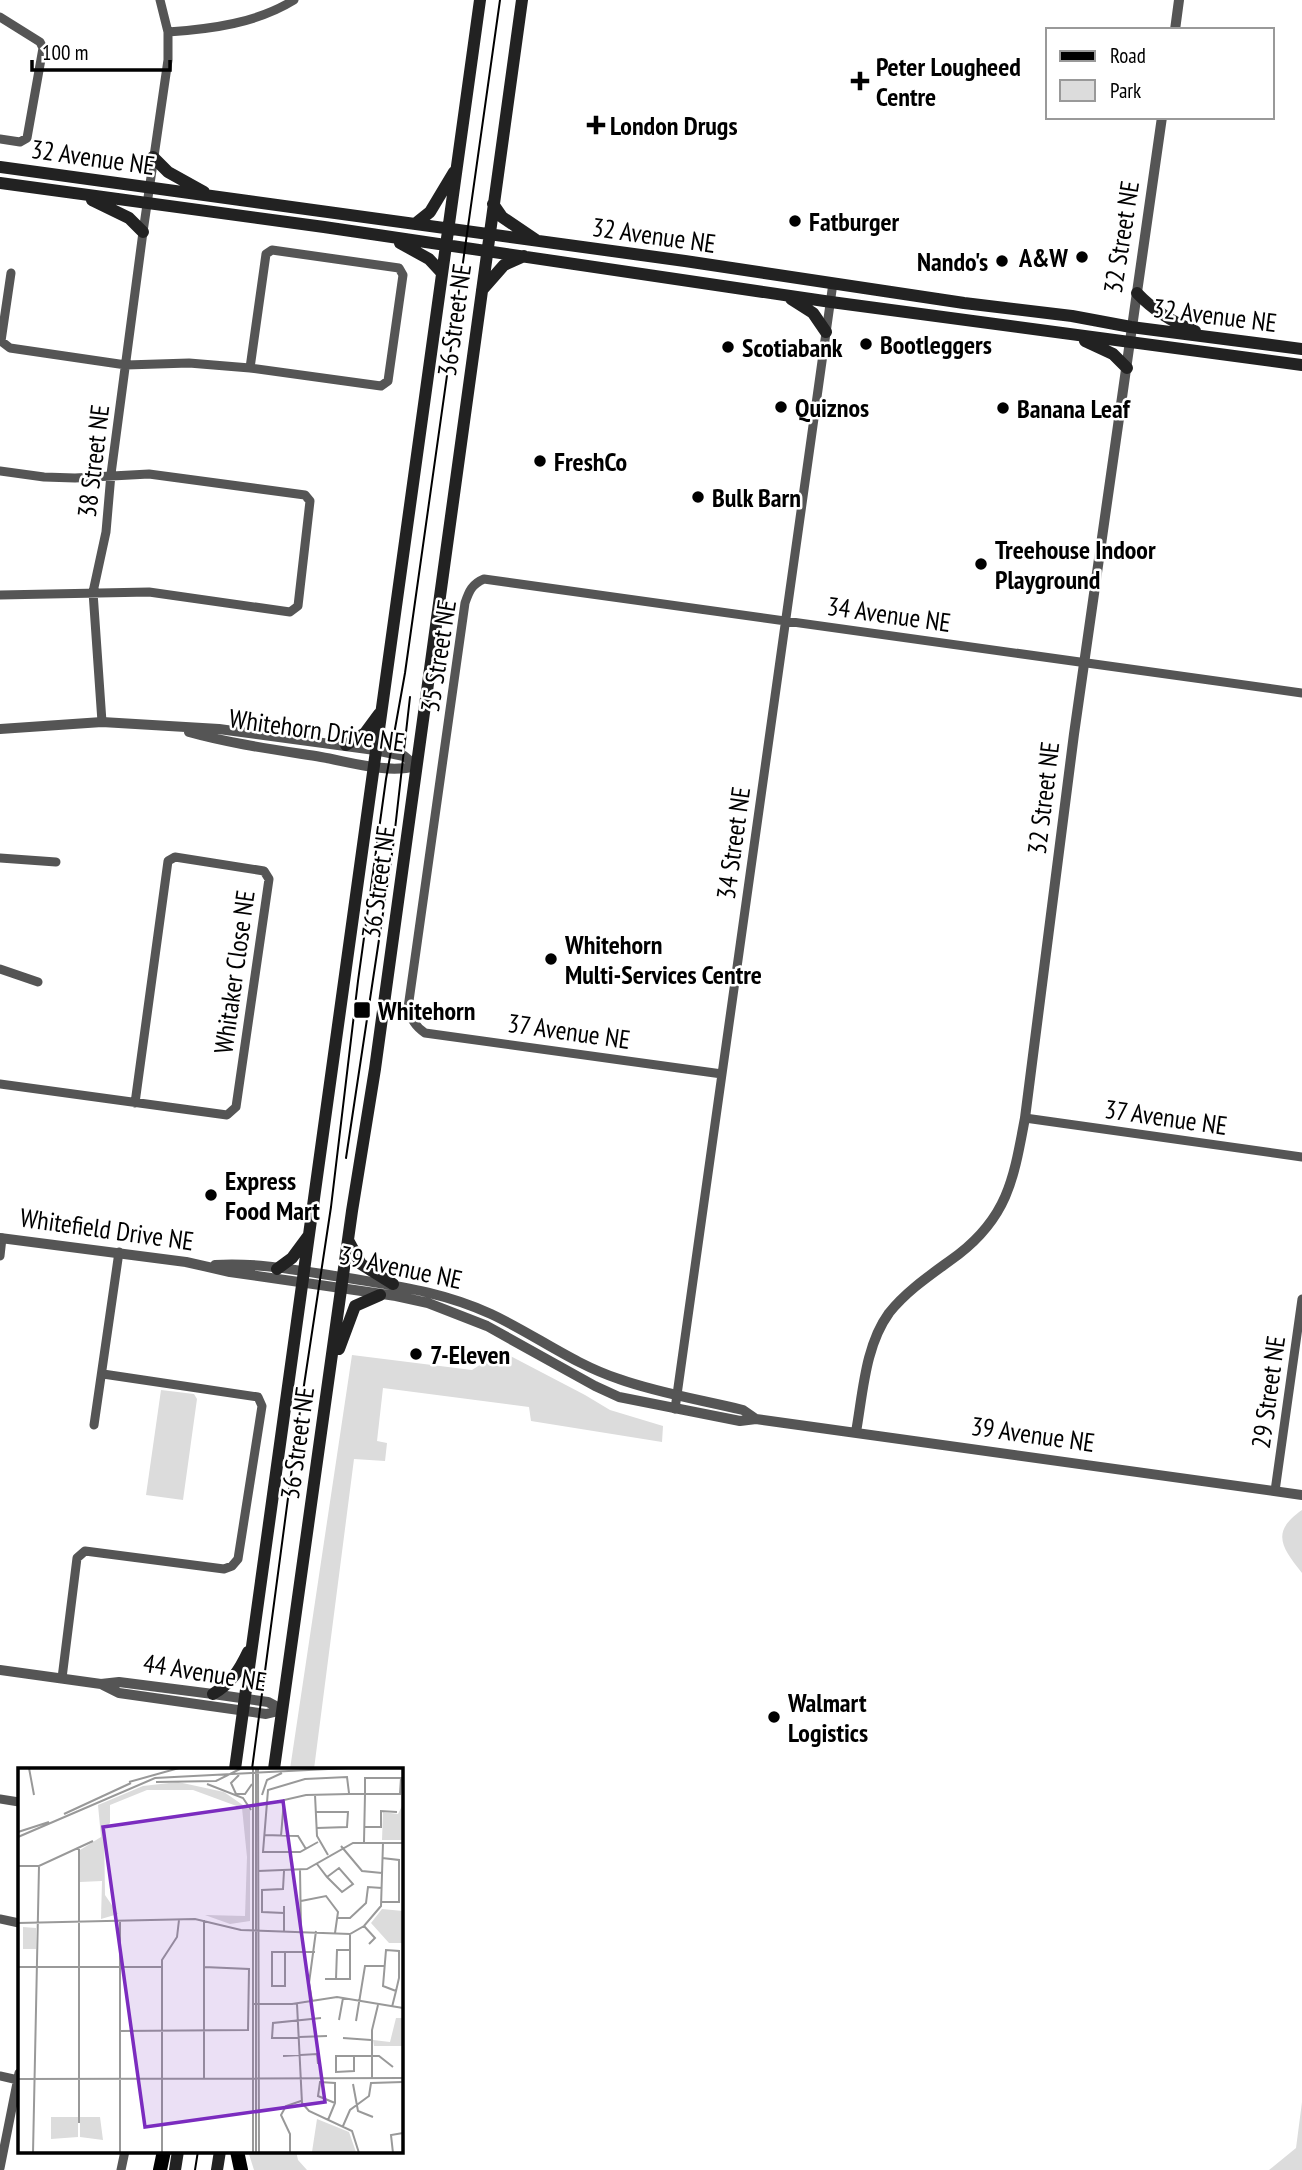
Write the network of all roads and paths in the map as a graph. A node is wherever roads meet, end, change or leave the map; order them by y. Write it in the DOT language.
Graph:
graph roads {
  1 [pos="160,0"];
  2 [pos="294,0"];
  3 [pos="480,0"];
  4 [pos="522,0"];
  5 [pos="1179,0"];
  6 [pos="0,17"];
  7 [pos="1175,28"];
  8 [pos="168,32"];
  9 [pos="1162,119"];
  10 [pos="0,139"];
  11 [pos="153,157"];
  12 [pos="457,166"];
  13 [pos="0,167"];
  14 [pos="0,183"];
  15 [pos="149,187"];
  16 [pos="82,194"];
  17 [pos="214,197"];
  18 [pos="147,204"];
  19 [pos="493,204"];
  20 [pos="415,224"];
  21 [pos="448,229"];
  22 [pos="143,232"];
  23 [pos="489,235"];
  24 [pos="388,237"];
  25 [pos="539,242"];
  26 [pos="446,246"];
  27 [pos="487,251"];
  28 [pos="524,256"];
  29 [pos="11,273"];
  30 [pos="442,273"];
  31 [pos="833,284"];
  32 [pos="481,292"];
  33 [pos="1137,293"];
  34 [pos="778,294"];
  35 [pos="831,302"];
  36 [pos="1131,327"];
  37 [pos="826,332"];
  38 [pos="1072,335"];
  39 [pos="1208,337"];
  40 [pos="1129,343"];
  41 [pos="1302,349"];
  42 [pos="126,365"];
  43 [pos="1302,365"];
  44 [pos="250,368"];
  45 [pos="1127,368"];
  46 [pos="0,471"];
  47 [pos="111,474"];
  48 [pos="472,586"];
  49 [pos="93,592"];
  50 [pos="0,595"];
  51 [pos="787,621"];
  52 [pos="1086,662"];
  53 [pos="1302,692"];
  54 [pos="381,710"];
  55 [pos="102,722"];
  56 [pos="166,726"];
  57 [pos="0,729"];
  58 [pos="346,745"];
  59 [pos="375,750"];
  60 [pos="373,765"];
  61 [pos="416,766"];
  62 [pos="0,858"];
  63 [pos="56,862"];
  64 [pos="0,969"];
  65 [pos="38,982"];
  66 [pos="414,1023"];
  67 [pos="722,1074"];
  68 [pos="0,1084"];
  69 [pos="135,1103"];
  70 [pos="1025,1118"];
  71 [pos="1302,1157"];
  72 [pos="311,1232"];
  73 [pos="1,1238"];
  74 [pos="348,1240"];
  75 [pos="119,1252"];
  76 [pos="0,1256"];
  77 [pos="208,1265"];
  78 [pos="277,1269"];
  79 [pos="304,1278"];
  80 [pos="342,1284"];
  81 [pos="393,1284"];
  82 [pos="380,1294"];
  83 [pos="1302,1299"];
  84 [pos="331,1365"];
  85 [pos="103,1374"];
  86 [pos="677,1394"];
  87 [pos="675,1409"];
  88 [pos="757,1419"];
  89 [pos="94,1425"];
  90 [pos="856,1432"];
  91 [pos="1275,1491"];
  92 [pos="1302,1495"];
  93 [pos="254,1639"];
  94 [pos="0,1671"];
  95 [pos="62,1678"];
  96 [pos="101,1684"];
  97 [pos="213,1694"];
  98 [pos="245,1705"];
  99 [pos="283,1710"];
  100 [pos="235,1768"];
  101 [pos="274,1768"];
  102 [pos="0,1798"];
  103 [pos="18,1802"];
  104 [pos="0,1919"];
  105 [pos="18,1923"];
  106 [pos="0,2076"];
  107 [pos="18,2076"];
  108 [pos="18,2081"];
  109 [pos="125,2152"];
  110 [pos="164,2152"];
  111 [pos="178,2152"];
  112 [pos="220,2152"];
  113 [pos="237,2152"];
  114 [pos="0,2168"];
  115 [pos="121,2170"];
  116 [pos="160,2170"];
  117 [pos="175,2170"];
  118 [pos="217,2170"];
  119 [pos="241,2170"];
  1 -- 8 [label="street, 38 Street NE"];
  2 -- 8 [label="street"];
  3 -- 12 [label="main road, 36 Street NE"];
  4 -- 19 [label="main road, 36 Street NE"];
  5 -- 7 [label="street"];
  6 -- 10 [label="street"];
  8 -- 11 [label="street, 38 Street NE"];
  9 -- 33 [label="street, 32 Street NE"];
  11 -- 15 [label="street, 38 Street NE"];
  11 -- 17 [label="main road"];
  12 -- 20 [label="main road"];
  12 -- 21 [label="main road, 36 Street NE"];
  13 -- 15 [label="main road, 32 Avenue NE"];
  14 -- 16 [label="main road, 32 Avenue NE"];
  15 -- 17 [label="main road, 32 Avenue NE"];
  15 -- 18 [label="street, 38 Street NE"];
  16 -- 18 [label="main road, 32 Avenue NE"];
  16 -- 22 [label="main road"];
  17 -- 20 [label="main road, 32 Avenue NE"];
  18 -- 22 [label="street, 38 Street NE"];
  18 -- 24 [label="main road, 32 Avenue NE"];
  19 -- 23 [label="main road, 36 Street NE"];
  19 -- 25 [label="main road"];
  20 -- 21 [label="main road, 32 Avenue NE"];
  21 -- 23 [label="main road, 32 Avenue NE"];
  21 -- 26 [label="main road, 36 Street NE"];
  22 -- 42 [label="street, 38 Street NE"];
  23 -- 25 [label="main road, 32 Avenue NE"];
  23 -- 27 [label="main road, 36 Street NE"];
  24 -- 26 [label="main road, 32 Avenue NE"];
  24 -- 30 [label="main road"];
  25 -- 31 [label="main road, 32 Avenue NE"];
  26 -- 27 [label="main road, 32 Avenue NE"];
  26 -- 30 [label="main road, 36 Street NE"];
  27 -- 28 [label="main road, 32 Avenue NE"];
  27 -- 32 [label="main road, 36 Street NE"];
  28 -- 32 [label="main road"];
  28 -- 34 [label="main road, 32 Avenue NE"];
  29 -- 42 [label="street"];
  30 -- 54 [label="main road, 36 Street NE"];
  31 -- 35 [label="street, 34 Street NE"];
  31 -- 36 [label="main road, 32 Avenue NE"];
  32 -- 61 [label="main road, 36 Street NE"];
  33 -- 36 [label="street, 32 Street NE"];
  33 -- 39 [label="main road"];
  34 -- 35 [label="main road, 32 Avenue NE"];
  34 -- 37 [label="main road"];
  35 -- 37 [label="street, 34 Street NE"];
  35 -- 38 [label="main road, 32 Avenue NE"];
  36 -- 39 [label="main road, 32 Avenue NE"];
  36 -- 40 [label="street, 32 Street NE"];
  37 -- 51 [label="street, 34 Street NE"];
  38 -- 40 [label="main road, 32 Avenue NE"];
  38 -- 45 [label="main road"];
  39 -- 41 [label="main road, 32 Avenue NE"];
  40 -- 43 [label="main road, 32 Avenue NE"];
  40 -- 45 [label="street, 32 Street NE"];
  42 -- 44 [label="street"];
  42 -- 47 [label="street, 38 Street NE"];
  44 -- 44 [label="street"];
  45 -- 52 [label="street, 32 Street NE"];
  46 -- 47 [label="street"];
  47 -- 49 [label="street, 38 Street NE"];
  47 -- 49 [label="street"];
  48 -- 51 [label="street, 34 Avenue NE"];
  48 -- 66 [label="street, 35 Street NE"];
  49 -- 50 [label="street"];
  49 -- 55 [label="street, 38 Street NE"];
  51 -- 52 [label="street, 34 Avenue NE"];
  51 -- 67 [label="street, 34 Street NE"];
  52 -- 53 [label="street, 34 Avenue NE"];
  52 -- 70 [label="street, 32 Street NE"];
  54 -- 58 [label="main road"];
  54 -- 59 [label="main road, 36 Street NE"];
  55 -- 56 [label="street, Whitehorn Drive NE"];
  55 -- 57 [label="street, Whitehorn Drive NE"];
  56 -- 58 [label="street, Whitehorn Drive NE"];
  56 -- 60 [label="street, Whitehorn Drive NE"];
  58 -- 59 [label="street, Whitehorn Drive NE"];
  59 -- 60 [label="main road, 36 Street NE"];
  59 -- 61 [label="street, Whitehorn Drive NE"];
  60 -- 61 [label="street, Whitehorn Drive NE"];
  60 -- 72 [label="main road, 36 Street NE"];
  61 -- 74 [label="main road, 36 Street NE"];
  62 -- 63 [label="street"];
  64 -- 65 [label="street"];
  66 -- 67 [label="street, 37 Avenue NE"];
  67 -- 86 [label="street, 34 Street NE"];
  68 -- 69 [label="street, Whitaker Close NE"];
  69 -- 69 [label="street, Whitaker Close NE"];
  70 -- 71 [label="street, 37 Avenue NE"];
  70 -- 90 [label="street, 32 Street NE"];
  72 -- 78 [label="main road"];
  72 -- 79 [label="main road, 36 Street NE"];
  73 -- 75 [label="street, Whitefield Drive NE"];
  73 -- 76 [label="street"];
  74 -- 80 [label="main road, 36 Street NE"];
  74 -- 81 [label="main road"];
  75 -- 77 [label="street, Whitefield Drive NE"];
  75 -- 85 [label="street"];
  77 -- 78 [label="street, Whitefield Drive NE"];
  77 -- 79 [label="street, Whitefield Drive NE"];
  78 -- 79 [label="street, Whitefield Drive NE"];
  79 -- 80 [label="street, 39 Avenue NE"];
  79 -- 93 [label="main road, 36 Street NE"];
  80 -- 81 [label="street, 39 Avenue NE"];
  80 -- 82 [label="street, 39 Avenue NE"];
  80 -- 84 [label="main road, 36 Street NE"];
  81 -- 86 [label="street, 39 Avenue NE"];
  82 -- 84 [label="main road"];
  82 -- 87 [label="street, 39 Avenue NE"];
  83 -- 91 [label="street, 29 Street NE"];
  84 -- 99 [label="main road, 36 Street NE"];
  85 -- 89 [label="street"];
  85 -- 95 [label="street"];
  86 -- 87 [label="street, 34 Street NE"];
  86 -- 88 [label="street, 39 Avenue NE"];
  87 -- 88 [label="street, 39 Avenue NE"];
  88 -- 90 [label="street, 39 Avenue NE"];
  90 -- 91 [label="street, 39 Avenue NE"];
  91 -- 92 [label="street, 39 Avenue NE"];
  93 -- 97 [label="main road"];
  93 -- 98 [label="main road, 36 Street NE"];
  94 -- 95 [label="street, 44 Avenue NE"];
  95 -- 96 [label="street, 44 Avenue NE"];
  96 -- 97 [label="street, 44 Avenue NE"];
  96 -- 98 [label="street, 44 Avenue NE"];
  97 -- 98 [label="street, 44 Avenue NE"];
  98 -- 99 [label="street, 44 Avenue NE"];
  98 -- 100 [label="main road, 36 Street NE"];
  99 -- 101 [label="main road, 36 Street NE"];
  102 -- 103 [label="street"];
  104 -- 105 [label="street"];
  106 -- 107 [label="street"];
  108 -- 114 [label="street"];
  109 -- 115 [label="street"];
  110 -- 116 [label="main road"];
  111 -- 117 [label="main road"];
  112 -- 118 [label="main road"];
  113 -- 119 [label="main road"];
}
